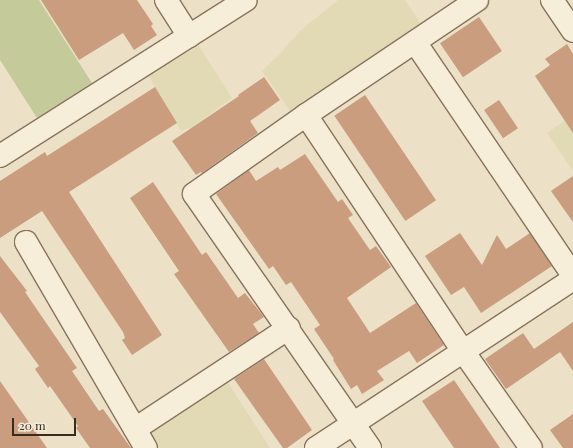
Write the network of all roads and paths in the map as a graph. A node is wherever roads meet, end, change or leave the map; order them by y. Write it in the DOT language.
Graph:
graph roads {
  1 [pos="166,0"];
  2 [pos="246,0"];
  3 [pos="477,0"];
  4 [pos="552,0"];
  5 [pos="573,31"];
  6 [pos="189,36"];
  7 [pos="415,42"];
  8 [pos="306,115"];
  9 [pos="0,156"];
  10 [pos="26,242"];
  11 [pos="573,275"];
  12 [pos="573,279"];
  13 [pos="289,328"];
  14 [pos="463,351"];
  15 [pos="354,424"];
  16 [pos="135,429"];
  17 [pos="146,448"];
  18 [pos="316,448"];
  19 [pos="370,448"];
  20 [pos="531,448"];
  1 -- 6 [label="street"];
  2 -- 6 [label="street"];
  3 -- 7 [label="street"];
  4 -- 5 [label="street"];
  6 -- 9 [label="street"];
  7 -- 8 [label="street"];
  7 -- 11 [label="street"];
  8 -- 13 [label="street"];
  8 -- 14 [label="street"];
  10 -- 16 [label="street"];
  12 -- 14 [label="street"];
  13 -- 15 [label="street"];
  13 -- 16 [label="street"];
  14 -- 15 [label="street"];
  14 -- 20 [label="street"];
  15 -- 18 [label="street"];
  15 -- 19 [label="street"];
  16 -- 17 [label="street"];
}
